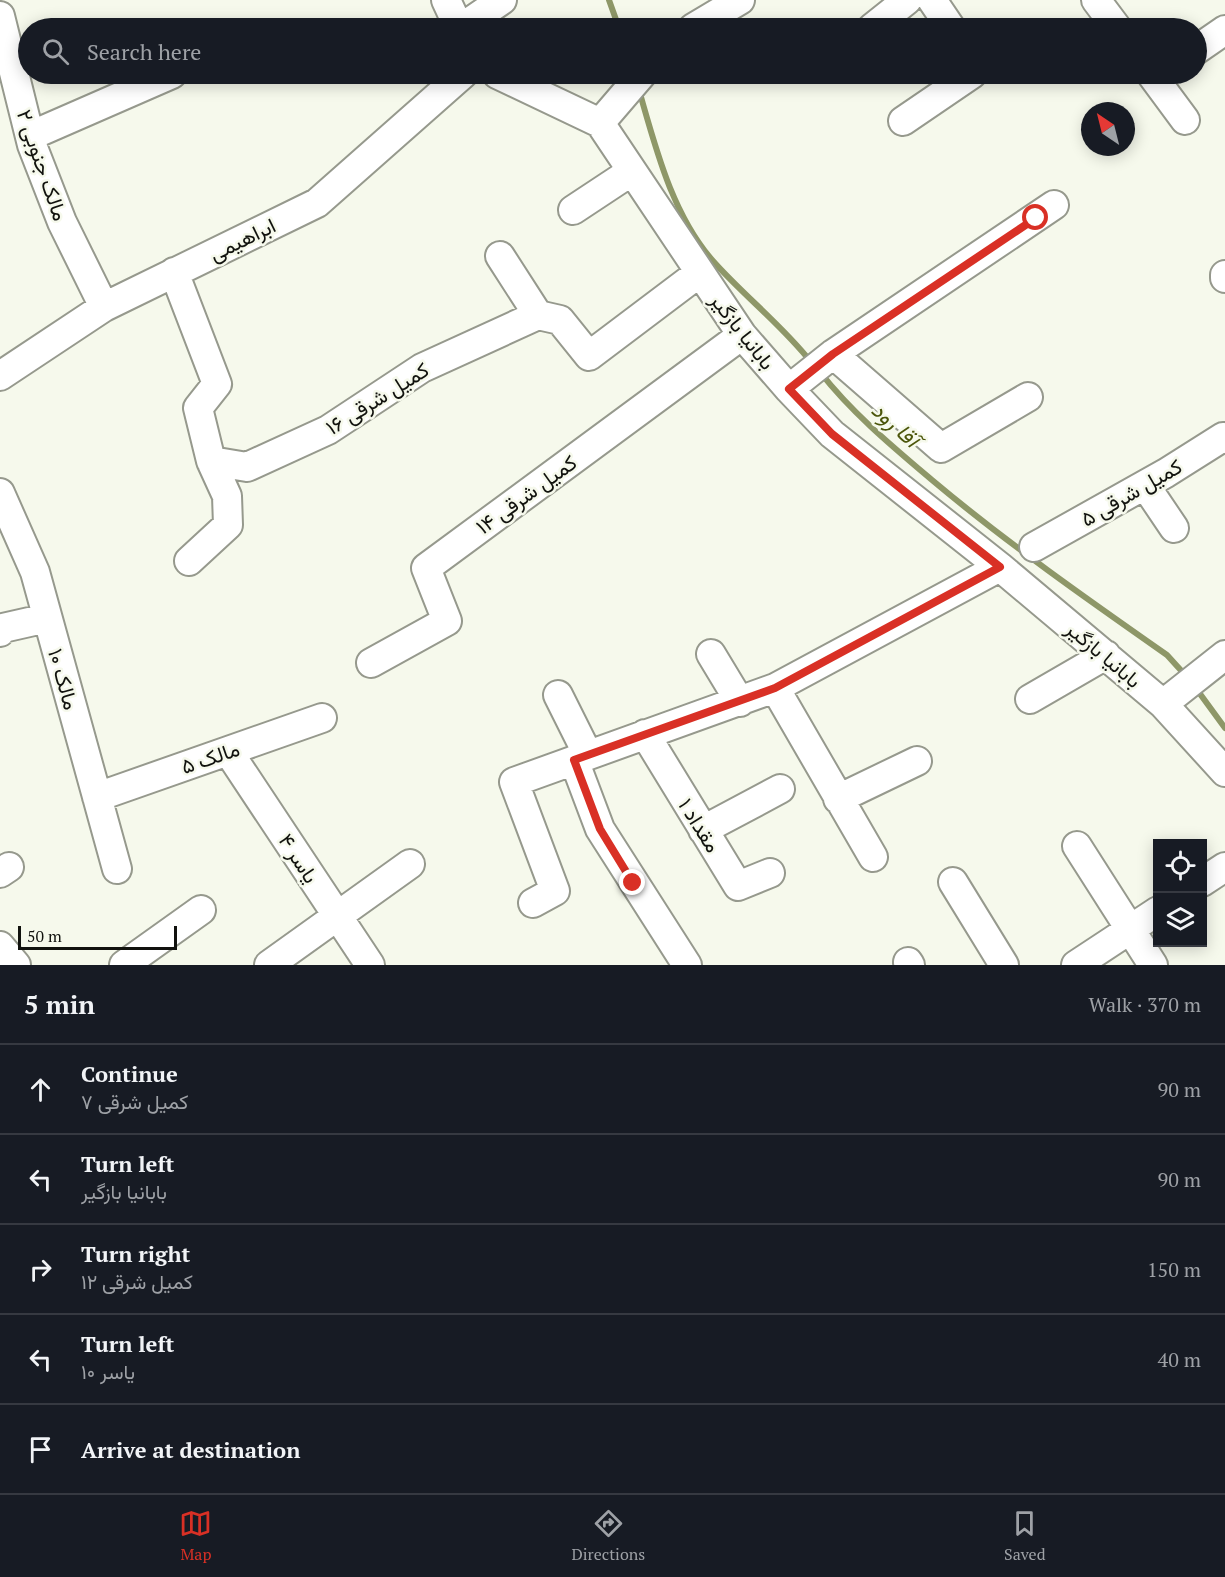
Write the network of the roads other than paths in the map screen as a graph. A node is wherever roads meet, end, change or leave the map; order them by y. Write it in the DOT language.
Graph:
graph roads {
  1 [pos="446,0"];
  2 [pos="502,0"];
  3 [pos="907,0"];
  4 [pos="932,0"];
  5 [pos="1096,0"];
  6 [pos="726,3"];
  7 [pos="0,16"];
  8 [pos="455,18"];
  9 [pos="475,18"];
  10 [pos="706,18"];
  11 [pos="884,18"];
  12 [pos="944,18"];
  13 [pos="1110,18"];
  14 [pos="1225,30"];
  15 [pos="1207,43"];
  16 [pos="149,84"];
  17 [pos="452,84"];
  18 [pos="517,84"];
  19 [pos="634,84"];
  20 [pos="957,84"];
  21 [pos="1162,84"];
  22 [pos="1185,120"];
  23 [pos="903,121"];
  24 [pos="600,123"];
  25 [pos="30,136"];
  26 [pos="632,171"];
  27 [pos="1054,205"];
  28 [pos="573,210"];
  29 [pos="500,256"];
  30 [pos="174,272"];
  31 [pos="699,273"];
  32 [pos="104,307"];
  33 [pos="538,315"];
  34 [pos="742,335"];
  35 [pos="812,370"];
  36 [pos="0,376"];
  37 [pos="1028,397"];
  38 [pos="1225,440"];
  39 [pos="211,461"];
  40 [pos="1144,485"];
  41 [pos="0,493"];
  42 [pos="1174,528"];
  43 [pos="1034,547"];
  44 [pos="189,561"];
  45 [pos="1000,567"];
  46 [pos="46,618"];
  47 [pos="0,633"];
  48 [pos="711,654"];
  49 [pos="1106,655"];
  50 [pos="1225,655"];
  51 [pos="371,663"];
  52 [pos="775,688"];
  53 [pos="558,695"];
  54 [pos="1030,699"];
  55 [pos="740,702"];
  56 [pos="1163,704"];
  57 [pos="322,718"];
  58 [pos="645,734"];
  59 [pos="228,751"];
  60 [pos="581,758"];
  61 [pos="1220,759"];
  62 [pos="917,761"];
  63 [pos="780,789"];
  64 [pos="98,797"];
  65 [pos="838,800"];
  66 [pos="703,830"];
  67 [pos="1077,846"];
  68 [pos="873,857"];
  69 [pos="410,864"];
  70 [pos="1225,867"];
  71 [pos="117,869"];
  72 [pos="770,873"];
  73 [pos="1207,879"];
  74 [pos="953,882"];
  75 [pos="533,903"];
  76 [pos="201,910"];
  77 [pos="1153,914"];
  78 [pos="338,917"];
  79 [pos="1131,929"];
  80 [pos="0,946"];
  81 [pos="127,964"];
  82 [pos="16,965"];
  83 [pos="269,965"];
  84 [pos="370,965"];
  85 [pos="687,965"];
  86 [pos="1004,965"];
  87 [pos="1076,965"];
  88 [pos="1154,965"];
  1 -- 8 [label="street"];
  2 -- 9 [label="street"];
  3 -- 11 [label="street"];
  4 -- 12 [label="street"];
  5 -- 13 [label="street"];
  6 -- 10 [label="street"];
  7 -- 25 [label="street, مالک جنوبی ۲"];
  14 -- 15 [label="street"];
  16 -- 25 [label="street"];
  17 -- 30 [label="street, ابراهیمی"];
  18 -- 24 [label="street"];
  19 -- 24 [label="street"];
  20 -- 23 [label="street"];
  21 -- 22 [label="street"];
  24 -- 26 [label="street, بابانیا بازگیر"];
  25 -- 32 [label="street, مالک جنوبی ۲"];
  26 -- 28 [label="street"];
  26 -- 31 [label="street, بابانیا بازگیر"];
  27 -- 35 [label="street"];
  29 -- 33 [label="street"];
  30 -- 32 [label="street, ابراهیمی"];
  30 -- 39 [label="street"];
  31 -- 33 [label="street"];
  31 -- 34 [label="street, بابانیا بازگیر"];
  32 -- 36 [label="street, ابراهیمی"];
  33 -- 39 [label="street, کمیل شرقی ۱۶"];
  34 -- 35 [label="street, بابانیا بازگیر"];
  34 -- 51 [label="street, کمیل شرقی ۱۴"];
  35 -- 37 [label="street"];
  35 -- 45 [label="street, بابانیا بازگیر"];
  38 -- 40 [label="street, کمیل شرقی ۵"];
  39 -- 44 [label="street"];
  40 -- 42 [label="street"];
  40 -- 43 [label="street, کمیل شرقی ۵"];
  41 -- 46 [label="street, مالک ۱۰"];
  45 -- 49 [label="street, بابانیا بازگیر"];
  45 -- 52 [label="street"];
  46 -- 47 [label="street"];
  46 -- 64 [label="street, مالک ۱۰"];
  48 -- 55 [label="street"];
  49 -- 54 [label="street"];
  49 -- 56 [label="street, بابانیا بازگیر"];
  50 -- 56 [label="street"];
  52 -- 55 [label="street"];
  52 -- 65 [label="street"];
  53 -- 60 [label="street"];
  55 -- 58 [label="street"];
  56 -- 61 [label="street, بابانیا بازگیر"];
  57 -- 59 [label="street, مالک ۵"];
  58 -- 60 [label="street"];
  58 -- 66 [label="street, مقداد ۱"];
  59 -- 64 [label="street, مالک ۵"];
  59 -- 78 [label="street, یاسر ۴"];
  60 -- 75 [label="street"];
  60 -- 85 [label="street"];
  62 -- 65 [label="street"];
  63 -- 66 [label="street"];
  64 -- 71 [label="street, مالک ۱۰"];
  65 -- 68 [label="street"];
  66 -- 72 [label="street, مقداد ۱"];
  67 -- 79 [label="street"];
  69 -- 78 [label="street"];
  70 -- 73 [label="street"];
  74 -- 86 [label="street"];
  76 -- 81 [label="street"];
  77 -- 79 [label="street"];
  78 -- 83 [label="street"];
  78 -- 84 [label="street, یاسر ۴"];
  79 -- 87 [label="street"];
  79 -- 88 [label="street"];
  80 -- 82 [label="street"];
}
